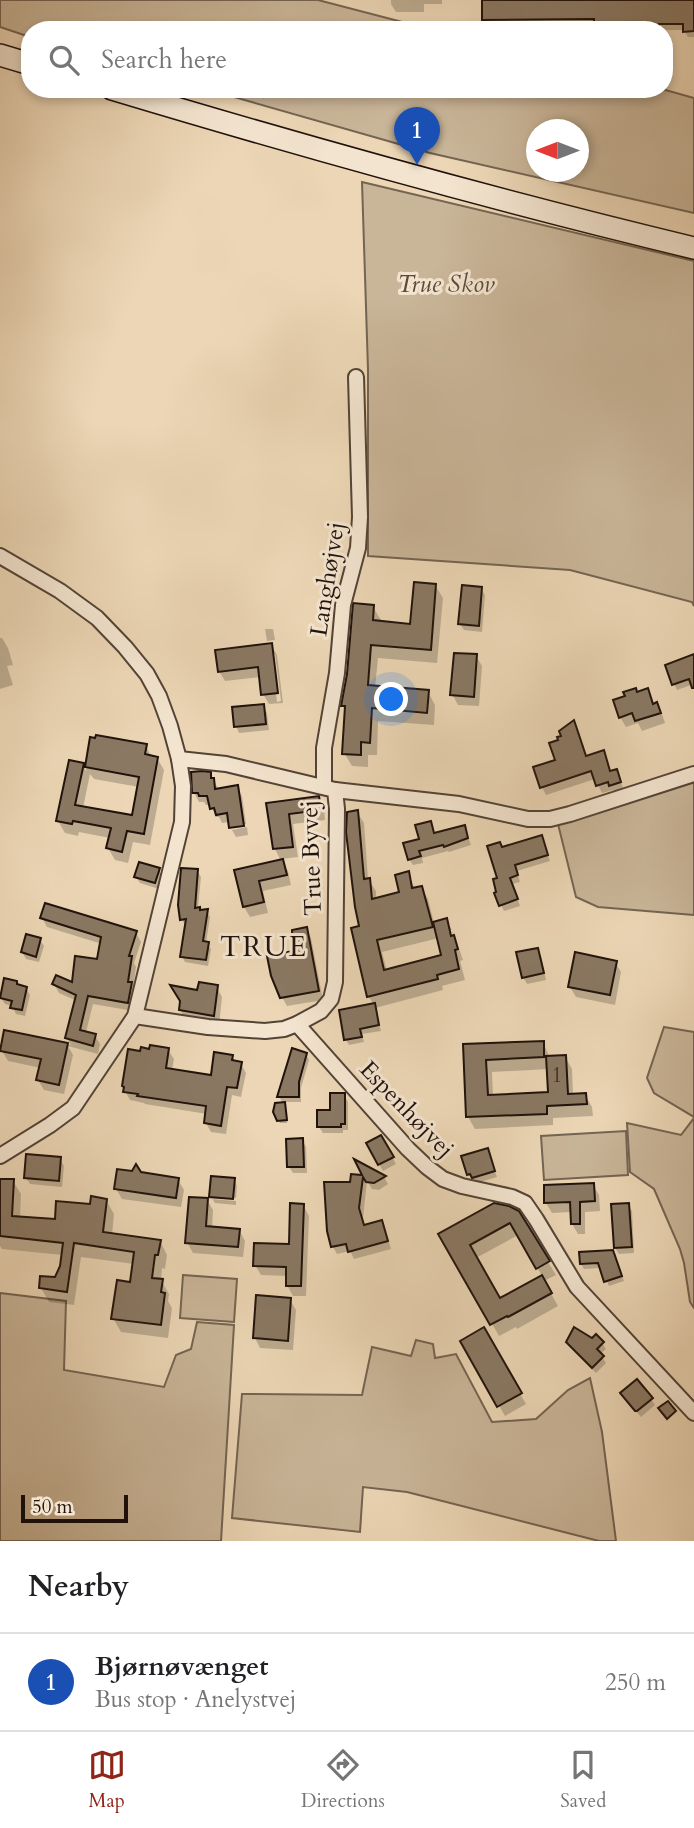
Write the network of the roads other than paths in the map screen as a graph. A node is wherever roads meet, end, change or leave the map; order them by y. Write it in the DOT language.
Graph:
graph roads {
  1 [pos="0,55"];
  2 [pos="21,61"];
  3 [pos="142,98"];
  4 [pos="694,248"];
  5 [pos="356,377"];
  6 [pos="0,556"];
  7 [pos="179,759"];
  8 [pos="694,774"];
  9 [pos="329,788"];
  10 [pos="135,1016"];
  11 [pos="297,1024"];
  12 [pos="0,1156"];
  13 [pos="694,1413"];
  1 -- 2 [label="street"];
  3 -- 4 [label="street"];
  5 -- 9 [label="street, Langhøjvej"];
  6 -- 7 [label="street"];
  7 -- 9 [label="street, True Byvej"];
  7 -- 10 [label="street"];
  8 -- 9 [label="street"];
  9 -- 11 [label="street, True Byvej"];
  10 -- 11 [label="street, True Byvej"];
  10 -- 12 [label="street"];
  11 -- 13 [label="street, Espenhøjvej"];
}
